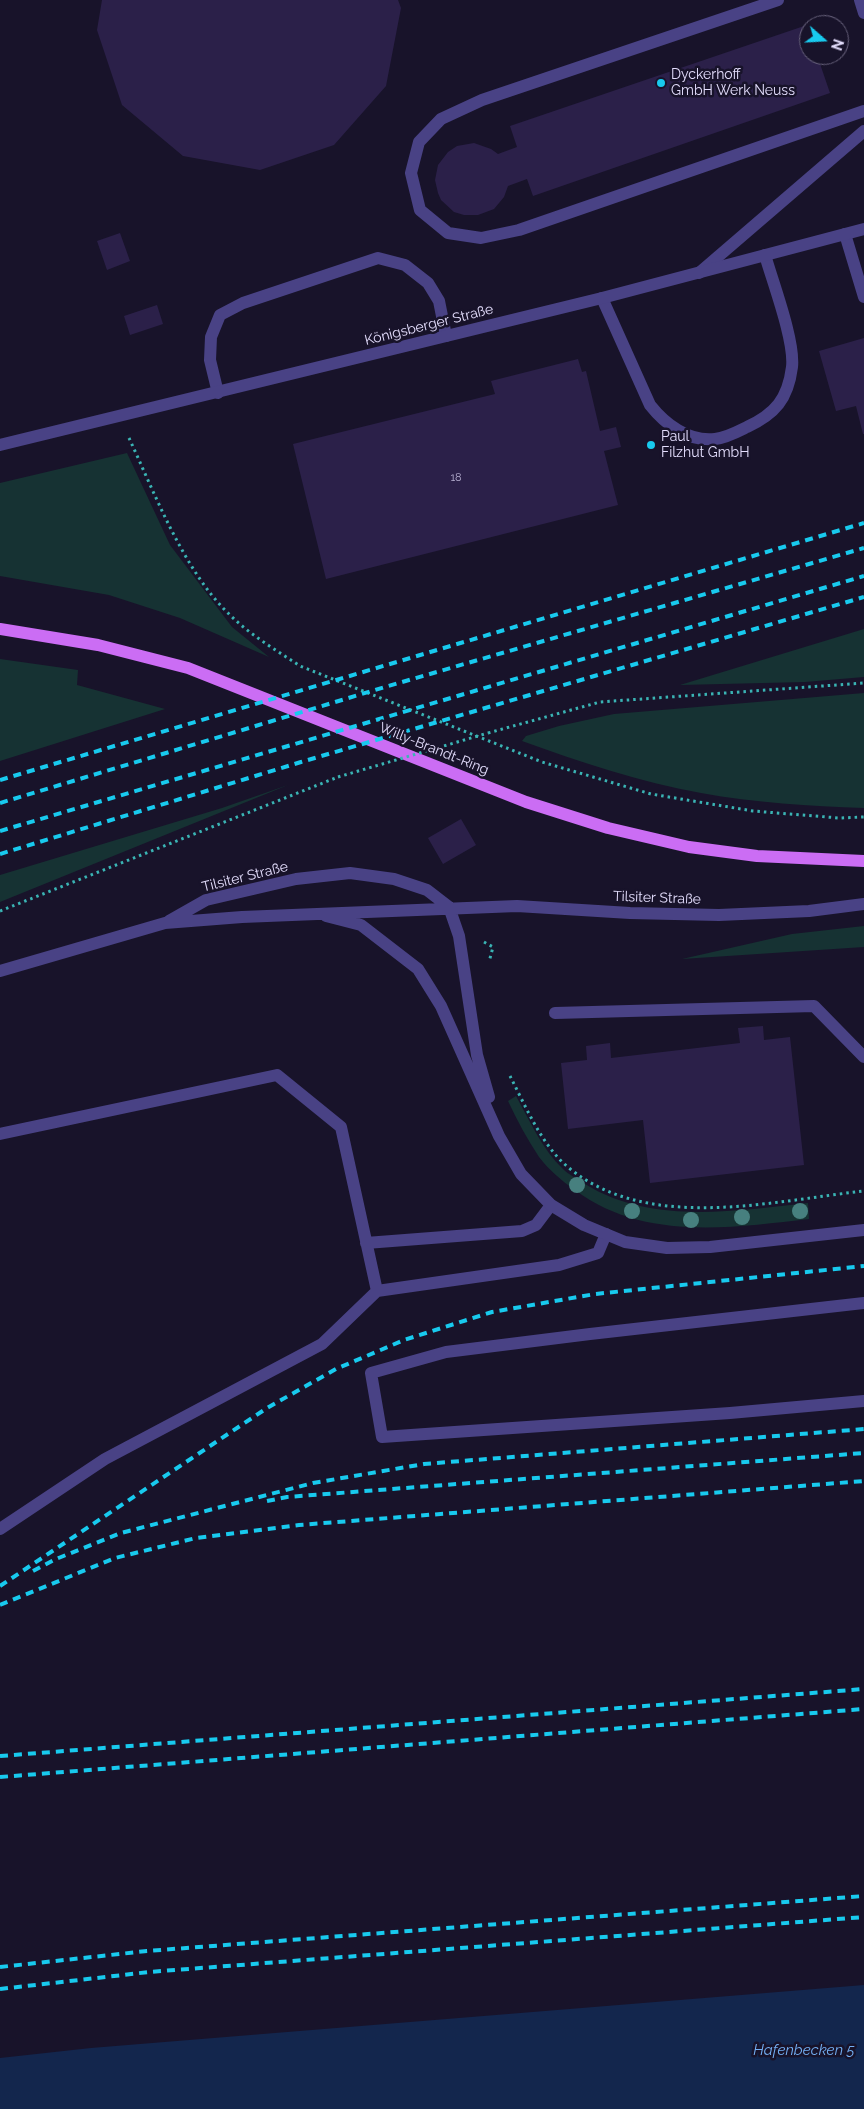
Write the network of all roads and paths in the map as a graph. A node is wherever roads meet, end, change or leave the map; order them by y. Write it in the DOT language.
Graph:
graph roads {
  1 [pos="778,0"];
  2 [pos="860,0"];
  3 [pos="864,13"];
  4 [pos="864,111"];
  5 [pos="864,132"];
  6 [pos="864,229"];
  7 [pos="844,234"];
  8 [pos="765,255"];
  9 [pos="698,273"];
  10 [pos="864,297"];
  11 [pos="602,298"];
  12 [pos="446,336"];
  13 [pos="218,393"];
  14 [pos="119,417"];
  15 [pos="0,444"];
  16 [pos="0,629"];
  17 [pos="864,683"];
  18 [pos="864,817"];
  19 [pos="864,860"];
  20 [pos="864,904"];
  21 [pos="450,907"];
  22 [pos="0,911"];
  23 [pos="314,913"];
  24 [pos="165,923"];
  25 [pos="459,936"];
  26 [pos="488,967"];
  27 [pos="0,970"];
  28 [pos="555,1013"];
  29 [pos="864,1057"];
  30 [pos="508,1072"];
  31 [pos="0,1134"];
  32 [pos="499,1136"];
  33 [pos="864,1191"];
  34 [pos="551,1205"];
  35 [pos="864,1230"];
  36 [pos="606,1234"];
  37 [pos="366,1243"];
  38 [pos="377,1291"];
  39 [pos="864,1303"];
  40 [pos="864,1401"];
  41 [pos="0,1530"];
  1 -- 4 [label="street"];
  2 -- 3 [label="street"];
  5 -- 9 [label="street"];
  6 -- 7 [label="street, Königsberger Straße"];
  7 -- 8 [label="street, Königsberger Straße"];
  7 -- 10 [label="street"];
  8 -- 9 [label="street, Königsberger Straße"];
  8 -- 11 [label="street"];
  9 -- 11 [label="street, Königsberger Straße"];
  11 -- 12 [label="street, Königsberger Straße"];
  12 -- 13 [label="street, Königsberger Straße"];
  12 -- 13 [label="street"];
  13 -- 14 [label="street, Königsberger Straße"];
  14 -- 15 [label="street, Königsberger Straße"];
  14 -- 18 [label="path"];
  16 -- 19 [label="main road, Willy-Brandt-Ring"];
  17 -- 22 [label="path, bridge"];
  20 -- 21 [label="street, Tilsiter Straße"];
  21 -- 23 [label="street, Tilsiter Straße"];
  21 -- 24 [label="street, Tilsiter Straße"];
  21 -- 25 [label="street, Tilsiter Straße"];
  23 -- 24 [label="street, Tilsiter Straße"];
  23 -- 32 [label="street, Tilsiter Straße"];
  24 -- 27 [label="street, Tilsiter Straße"];
  25 -- 26 [label="path"];
  25 -- 32 [label="street, Tilsiter Straße"];
  28 -- 29 [label="street"];
  30 -- 33 [label="path"];
  31 -- 37 [label="street"];
  32 -- 34 [label="street, Tilsiter Straße"];
  34 -- 36 [label="street, Tilsiter Straße"];
  34 -- 37 [label="street"];
  35 -- 36 [label="street, Tilsiter Straße"];
  36 -- 38 [label="street"];
  37 -- 38 [label="street"];
  38 -- 41 [label="street"];
  39 -- 40 [label="street"];
}
